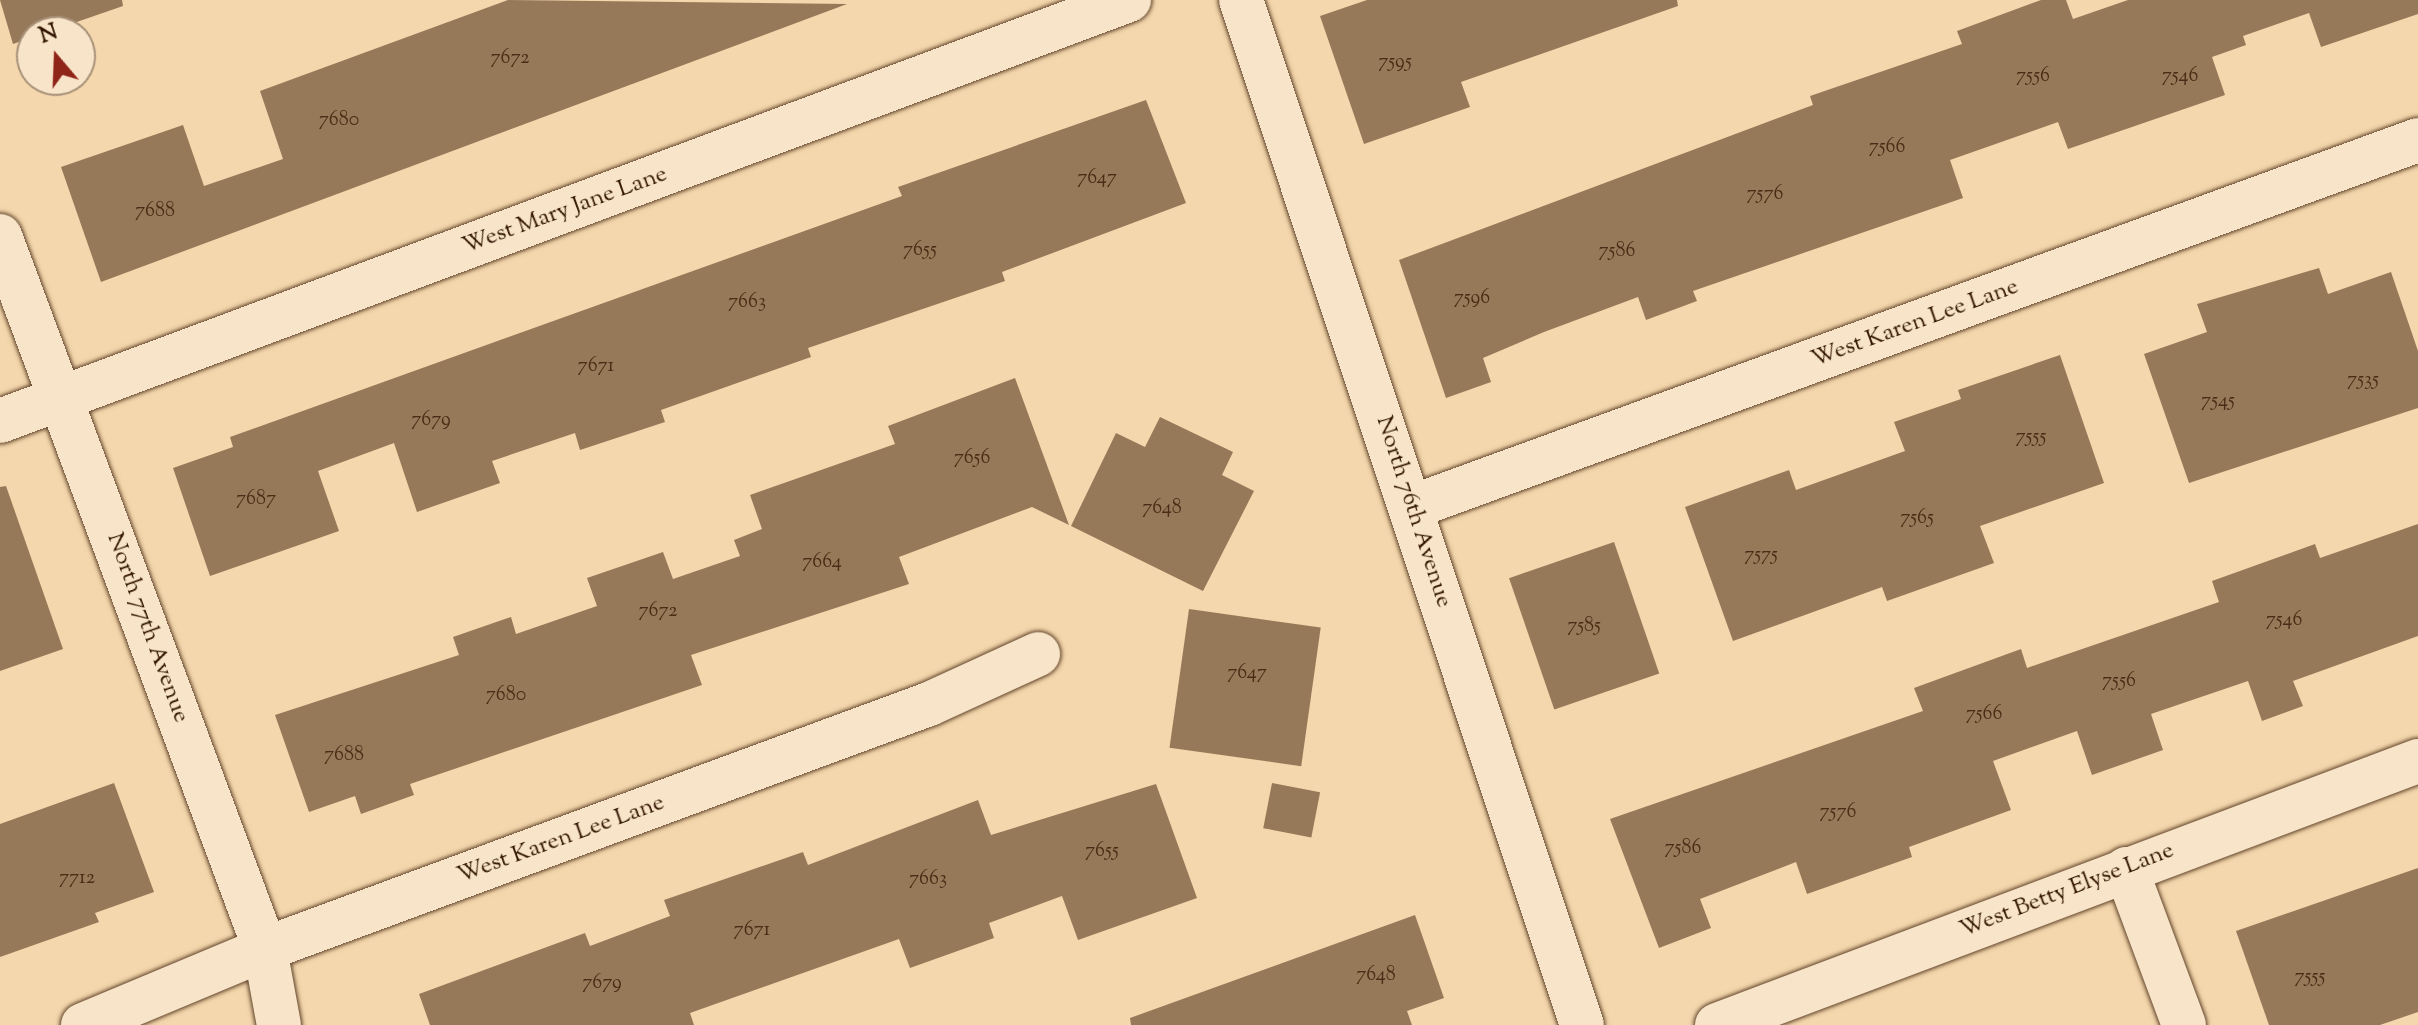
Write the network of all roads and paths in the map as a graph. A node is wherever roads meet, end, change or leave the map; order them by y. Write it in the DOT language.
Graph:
graph roads {
  1 [pos="1129,0"];
  2 [pos="1241,0"];
  3 [pos="2418,140"];
  4 [pos="0,236"];
  5 [pos="61,398"];
  6 [pos="0,421"];
  7 [pos="1412,507"];
  8 [pos="1038,654"];
  9 [pos="2418,761"];
  10 [pos="2126,869"];
  11 [pos="265,949"];
  12 [pos="83,1025"];
  13 [pos="279,1025"];
  14 [pos="1582,1025"];
  15 [pos="1717,1025"];
  16 [pos="2184,1025"];
  1 -- 5 [label="street, West Mary Jane Lane"];
  2 -- 7 [label="street, North 76th Avenue"];
  3 -- 7 [label="street, West Karen Lee Lane"];
  4 -- 5 [label="street, North 77th Avenue"];
  5 -- 6 [label="street, West Mary Jane Lane"];
  5 -- 11 [label="street, North 77th Avenue"];
  7 -- 14 [label="street, North 76th Avenue"];
  8 -- 11 [label="street, West Karen Lee Lane"];
  9 -- 10 [label="street, West Betty Elyse Lane"];
  10 -- 15 [label="street, West Betty Elyse Lane"];
  10 -- 16 [label="street"];
  11 -- 12 [label="street, West Karen Lee Lane"];
  11 -- 13 [label="street, North 77th Avenue"];
}
